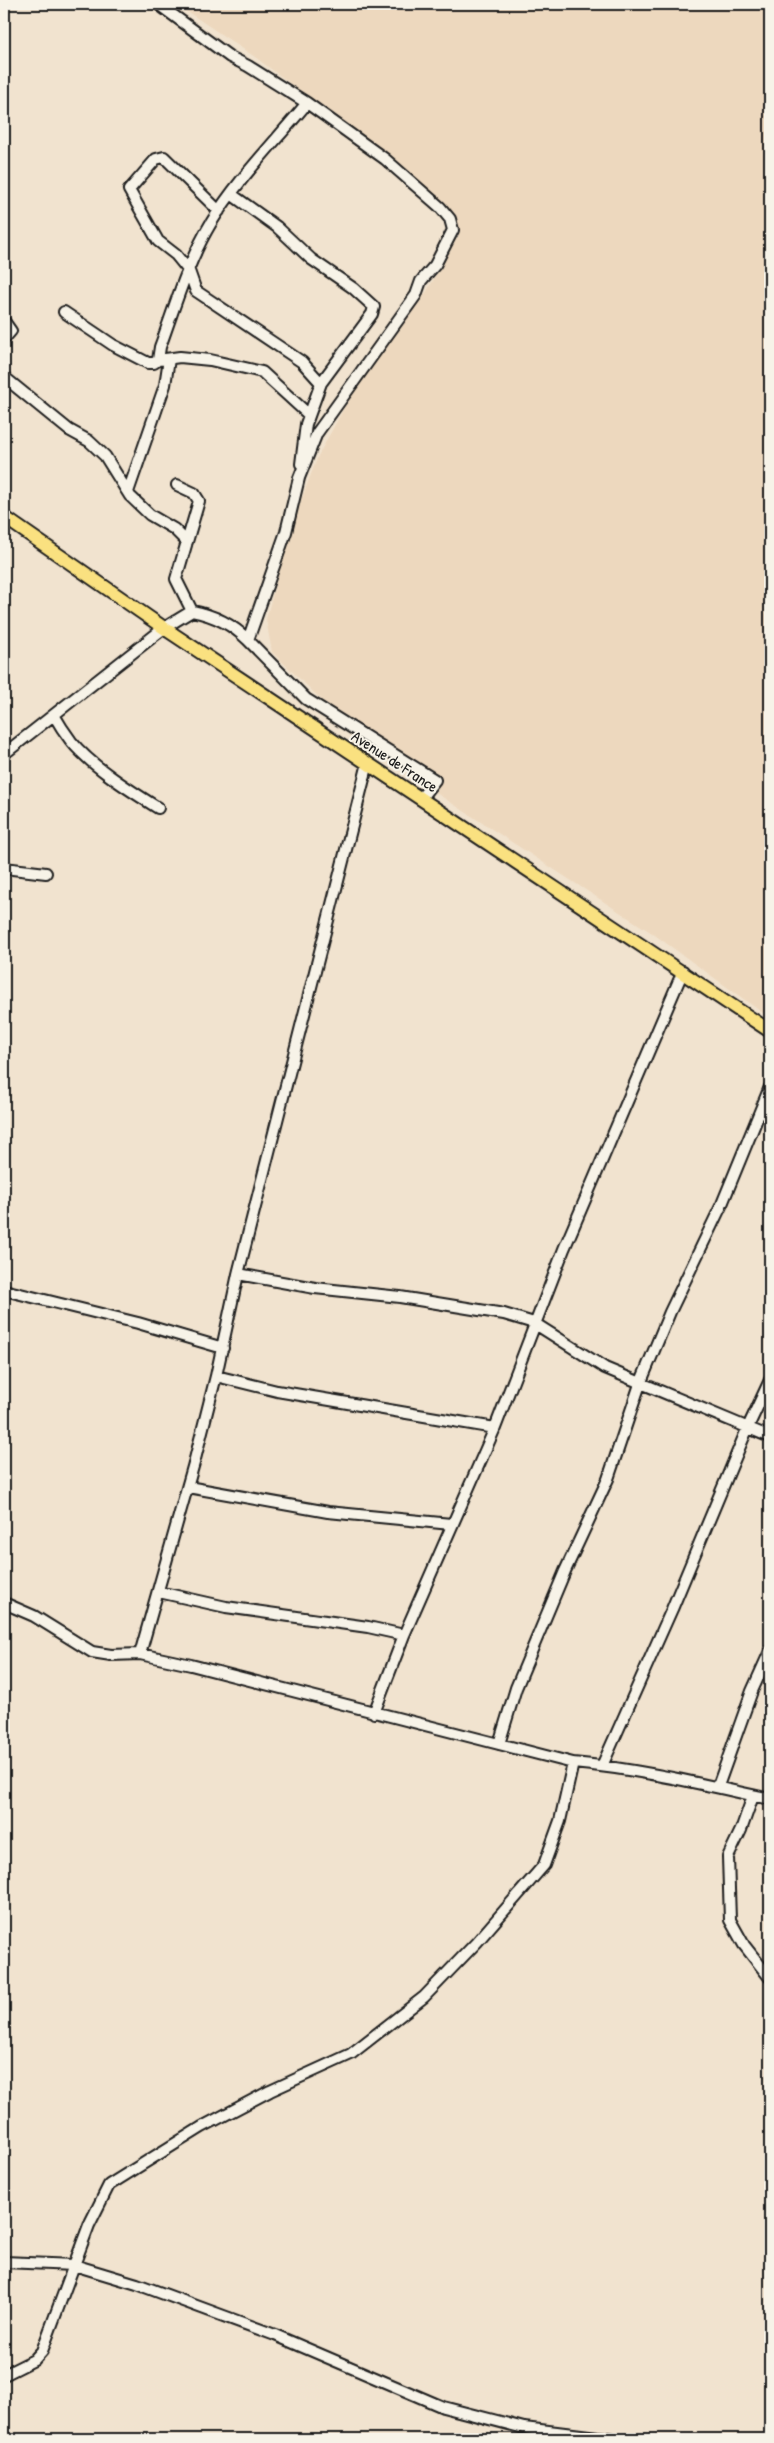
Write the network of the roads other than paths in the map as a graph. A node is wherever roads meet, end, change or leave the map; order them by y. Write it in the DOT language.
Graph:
graph roads {
  1 [pos="158,4"];
  2 [pos="308,104"];
  3 [pos="231,194"];
  4 [pos="218,210"];
  5 [pos="189,271"];
  6 [pos="64,312"];
  7 [pos="4,321"];
  8 [pos="4,339"];
  9 [pos="169,359"];
  10 [pos="158,360"];
  11 [pos="4,377"];
  12 [pos="321,383"];
  13 [pos="309,415"];
  14 [pos="299,478"];
  15 [pos="177,485"];
  16 [pos="128,492"];
  17 [pos="4,518"];
  18 [pos="187,542"];
  19 [pos="192,611"];
  20 [pos="164,628"];
  21 [pos="248,640"];
  22 [pos="54,715"];
  23 [pos="4,754"];
  24 [pos="368,763"];
  25 [pos="421,798"];
  26 [pos="158,808"];
  27 [pos="4,868"];
  28 [pos="46,872"];
  29 [pos="683,971"];
  30 [pos="770,1031"];
  31 [pos="770,1087"];
  32 [pos="238,1274"];
  33 [pos="4,1290"];
  34 [pos="534,1323"];
  35 [pos="223,1348"];
  36 [pos="216,1376"];
  37 [pos="770,1380"];
  38 [pos="640,1384"];
  39 [pos="748,1427"];
  40 [pos="495,1428"];
  41 [pos="770,1437"];
  42 [pos="188,1487"];
  43 [pos="451,1524"];
  44 [pos="159,1592"];
  45 [pos="4,1603"];
  46 [pos="404,1635"];
  47 [pos="770,1651"];
  48 [pos="140,1654"];
  49 [pos="374,1713"];
  50 [pos="499,1744"];
  51 [pos="573,1763"];
  52 [pos="602,1766"];
  53 [pos="718,1786"];
  54 [pos="753,1796"];
  55 [pos="770,1799"];
  56 [pos="770,1978"];
  57 [pos="4,2262"];
  58 [pos="74,2265"];
  59 [pos="4,2375"];
  60 [pos="614,2439"];
  1 -- 2 [label="street"];
  2 -- 3 [label="street"];
  2 -- 14 [label="street"];
  3 -- 4 [label="street"];
  3 -- 12 [label="street"];
  4 -- 5 [label="street"];
  4 -- 5 [label="street"];
  5 -- 10 [label="street"];
  5 -- 12 [label="street"];
  6 -- 10 [label="street"];
  7 -- 8 [label="street"];
  9 -- 10 [label="street"];
  9 -- 13 [label="street"];
  9 -- 16 [label="street"];
  11 -- 16 [label="street"];
  12 -- 13 [label="street"];
  13 -- 14 [label="street"];
  14 -- 21 [label="street"];
  15 -- 18 [label="street"];
  16 -- 18 [label="street"];
  17 -- 20 [label="main road, Avenue de France"];
  18 -- 19 [label="street"];
  19 -- 20 [label="street"];
  19 -- 21 [label="street"];
  20 -- 22 [label="street"];
  20 -- 24 [label="main road, Avenue de France"];
  21 -- 25 [label="street"];
  22 -- 23 [label="street"];
  22 -- 26 [label="street"];
  24 -- 25 [label="main road, Avenue de France"];
  24 -- 32 [label="street"];
  25 -- 29 [label="main road, Avenue de France"];
  27 -- 28 [label="street"];
  29 -- 30 [label="main road, Avenue de France"];
  29 -- 34 [label="street"];
  31 -- 38 [label="street"];
  32 -- 34 [label="street"];
  32 -- 35 [label="street"];
  33 -- 35 [label="street"];
  34 -- 38 [label="street"];
  34 -- 40 [label="street"];
  35 -- 36 [label="street"];
  36 -- 40 [label="street"];
  36 -- 42 [label="street"];
  37 -- 39 [label="street"];
  38 -- 39 [label="street"];
  38 -- 50 [label="street"];
  39 -- 41 [label="street"];
  39 -- 52 [label="street"];
  40 -- 43 [label="street"];
  42 -- 43 [label="street"];
  42 -- 44 [label="street"];
  43 -- 46 [label="street"];
  44 -- 46 [label="street"];
  44 -- 48 [label="street"];
  45 -- 48 [label="street"];
  46 -- 49 [label="street"];
  47 -- 53 [label="street"];
  48 -- 49 [label="street"];
  49 -- 50 [label="street"];
  50 -- 51 [label="street"];
  51 -- 52 [label="street"];
  51 -- 58 [label="street"];
  52 -- 53 [label="street"];
  53 -- 54 [label="street"];
  54 -- 55 [label="street"];
  54 -- 56 [label="street"];
  57 -- 58 [label="street"];
  58 -- 59 [label="street"];
  58 -- 60 [label="street"];
}
